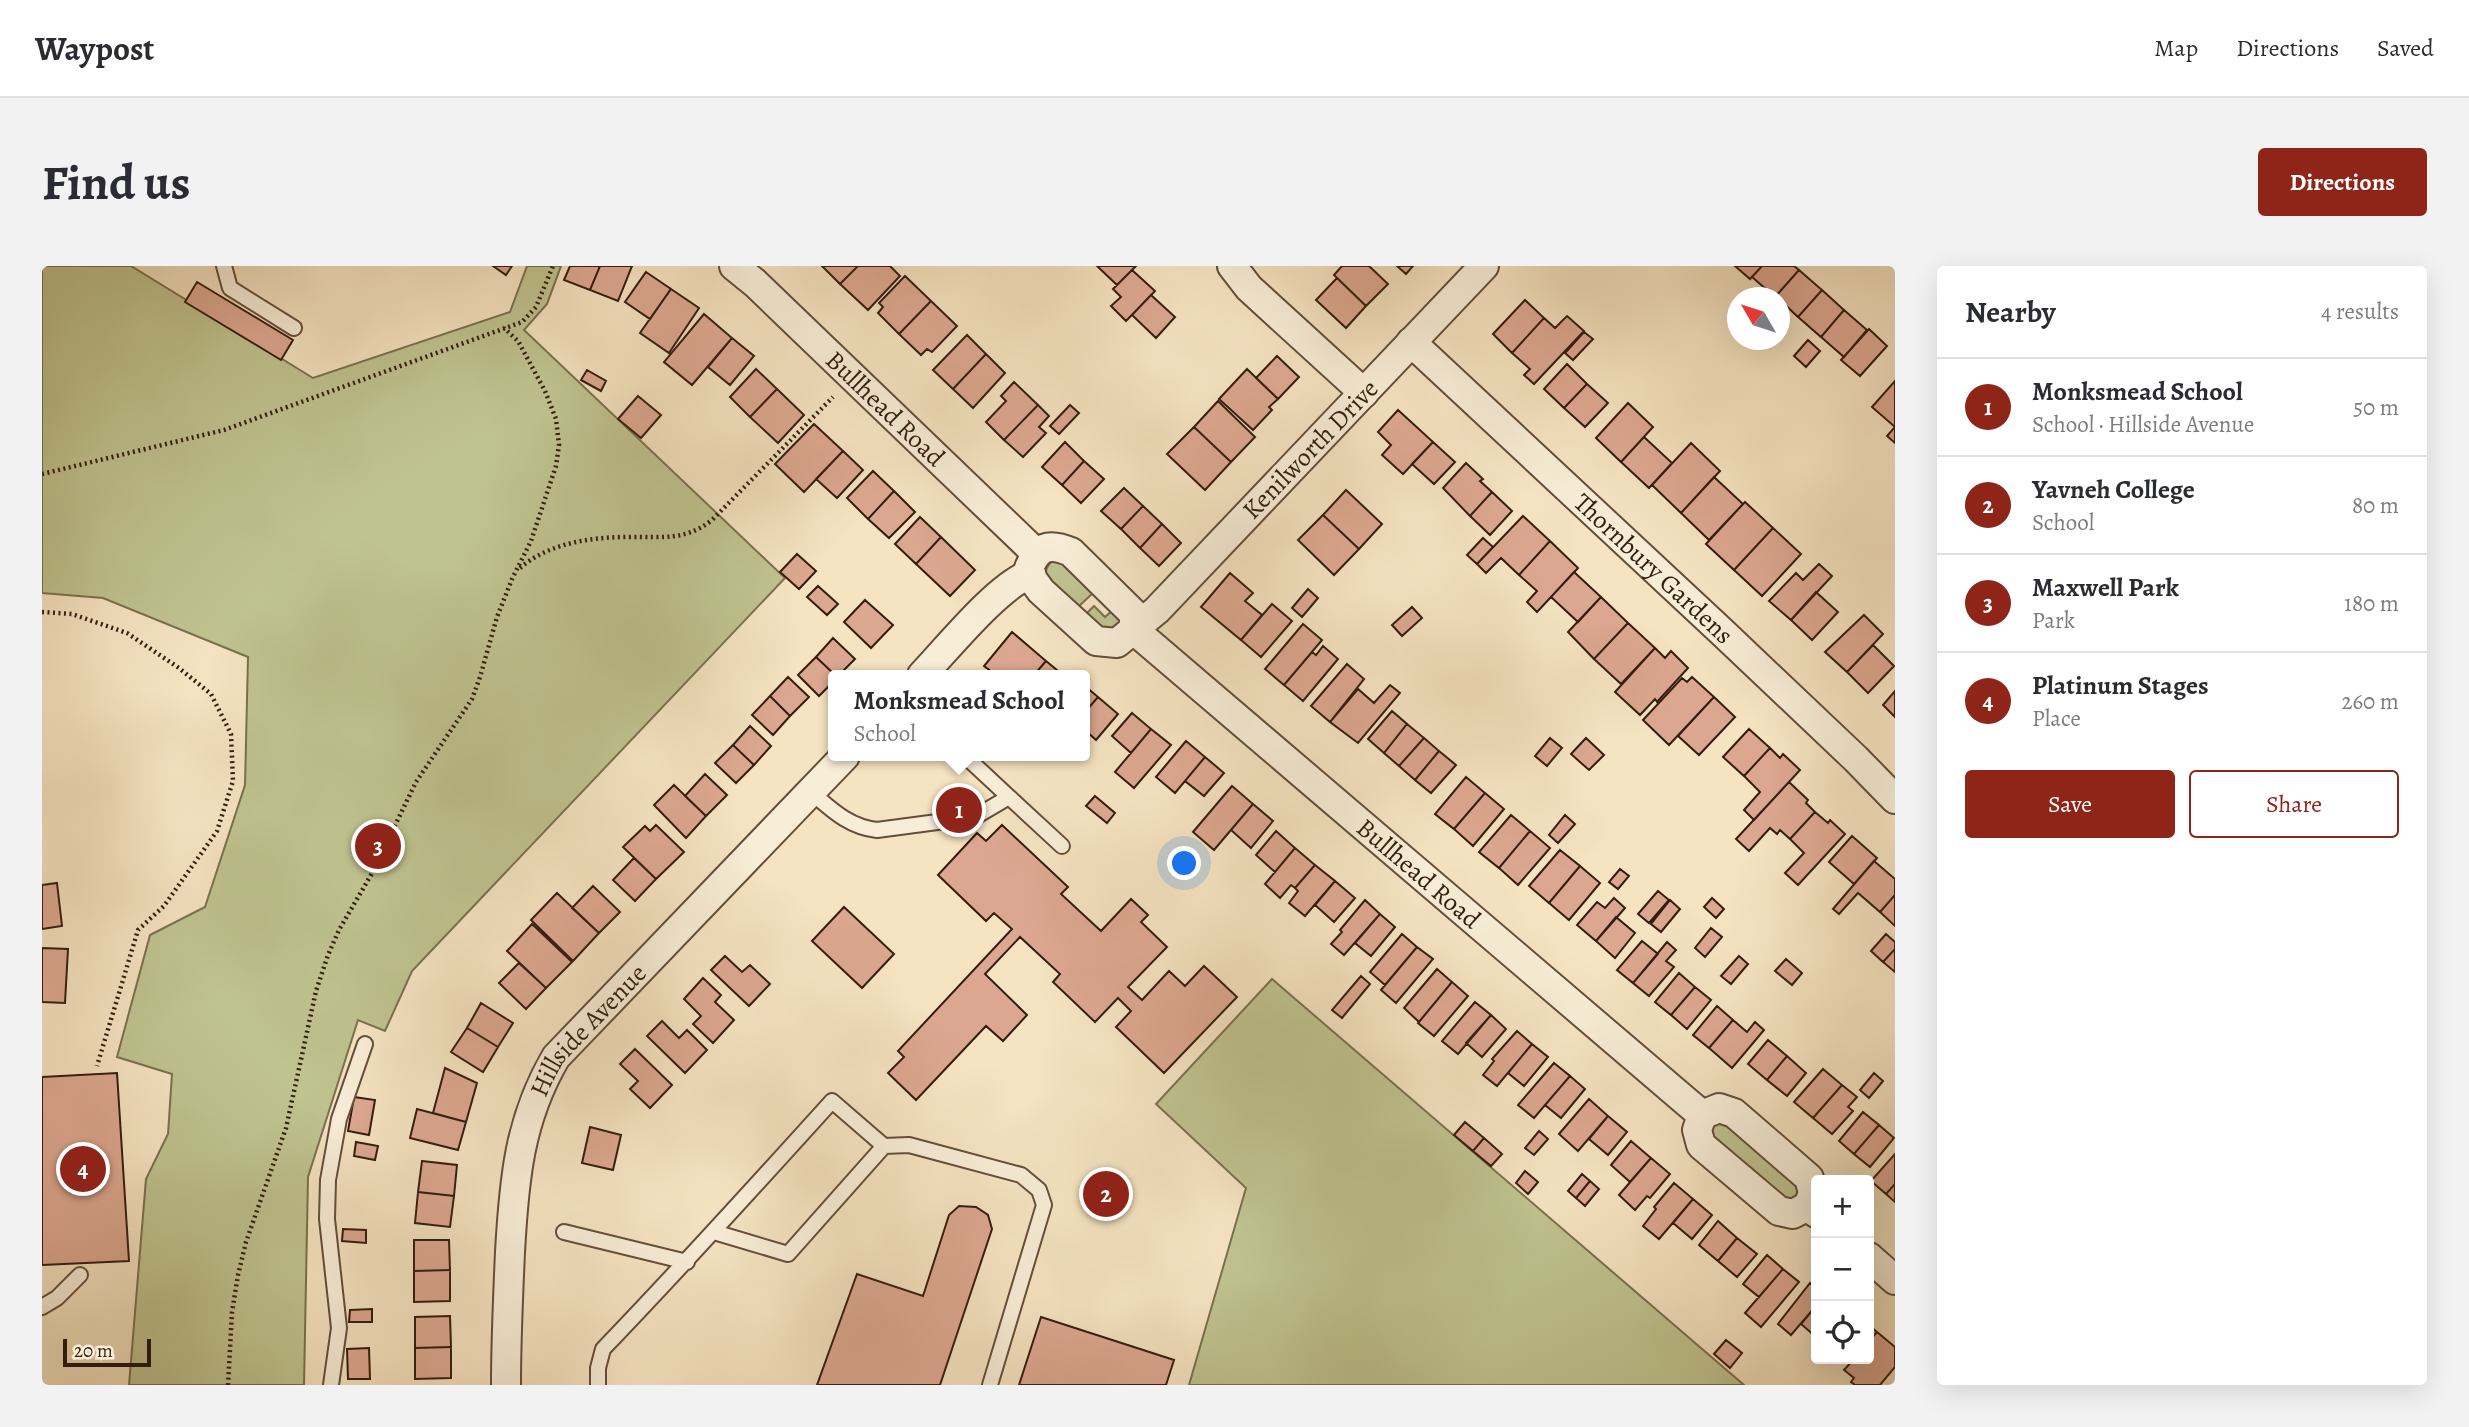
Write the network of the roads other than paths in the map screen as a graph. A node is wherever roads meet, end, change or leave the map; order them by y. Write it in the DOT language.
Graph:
graph roads {
  1 [pos="224,266"];
  2 [pos="734,266"];
  3 [pos="1232,266"];
  4 [pos="1484,266"];
  5 [pos="294,328"];
  6 [pos="1411,342"];
  7 [pos="1364,393"];
  8 [pos="1033,564"];
  9 [pos="1134,630"];
  10 [pos="927,670"];
  11 [pos="840,761"];
  12 [pos="970,761"];
  13 [pos="811,792"];
  14 [pos="1009,797"];
  15 [pos="1895,799"];
  16 [pos="1062,846"];
  17 [pos="365,1044"];
  18 [pos="1702,1115"];
  19 [pos="884,1146"];
  20 [pos="1811,1186"];
  21 [pos="1811,1210"];
  22 [pos="714,1231"];
  23 [pos="564,1232"];
  24 [pos="1874,1261"];
  25 [pos="687,1262"];
  26 [pos="80,1275"];
  27 [pos="1895,1280"];
  28 [pos="42,1307"];
  29 [pos="331,1385"];
  30 [pos="506,1385"];
  31 [pos="598,1385"];
  32 [pos="990,1385"];
  1 -- 5 [label="lane"];
  2 -- 8 [label="street, Bullhead Road"];
  3 -- 7 [label="street"];
  4 -- 6 [label="street, Kenilworth Drive"];
  6 -- 7 [label="street, Kenilworth Drive"];
  6 -- 15 [label="street, Thornbury Gardens"];
  7 -- 9 [label="street, Kenilworth Drive"];
  8 -- 9 [label="street, Bullhead Road"];
  8 -- 9 [label="street, Bullhead Road"];
  8 -- 10 [label="street"];
  9 -- 18 [label="street, Bullhead Road"];
  11 -- 13 [label="street, Hillside Avenue"];
  12 -- 14 [label="lane"];
  13 -- 14 [label="lane"];
  13 -- 30 [label="street, Hillside Avenue"];
  14 -- 16 [label="lane"];
  17 -- 29 [label="lane"];
  18 -- 20 [label="street"];
  18 -- 21 [label="street"];
  19 -- 22 [label="lane"];
  19 -- 22 [label="lane"];
  19 -- 32 [label="lane"];
  22 -- 25 [label="lane"];
  23 -- 25 [label="lane"];
  24 -- 27 [label="street"];
  25 -- 31 [label="lane"];
  26 -- 28 [label="lane"];
}
